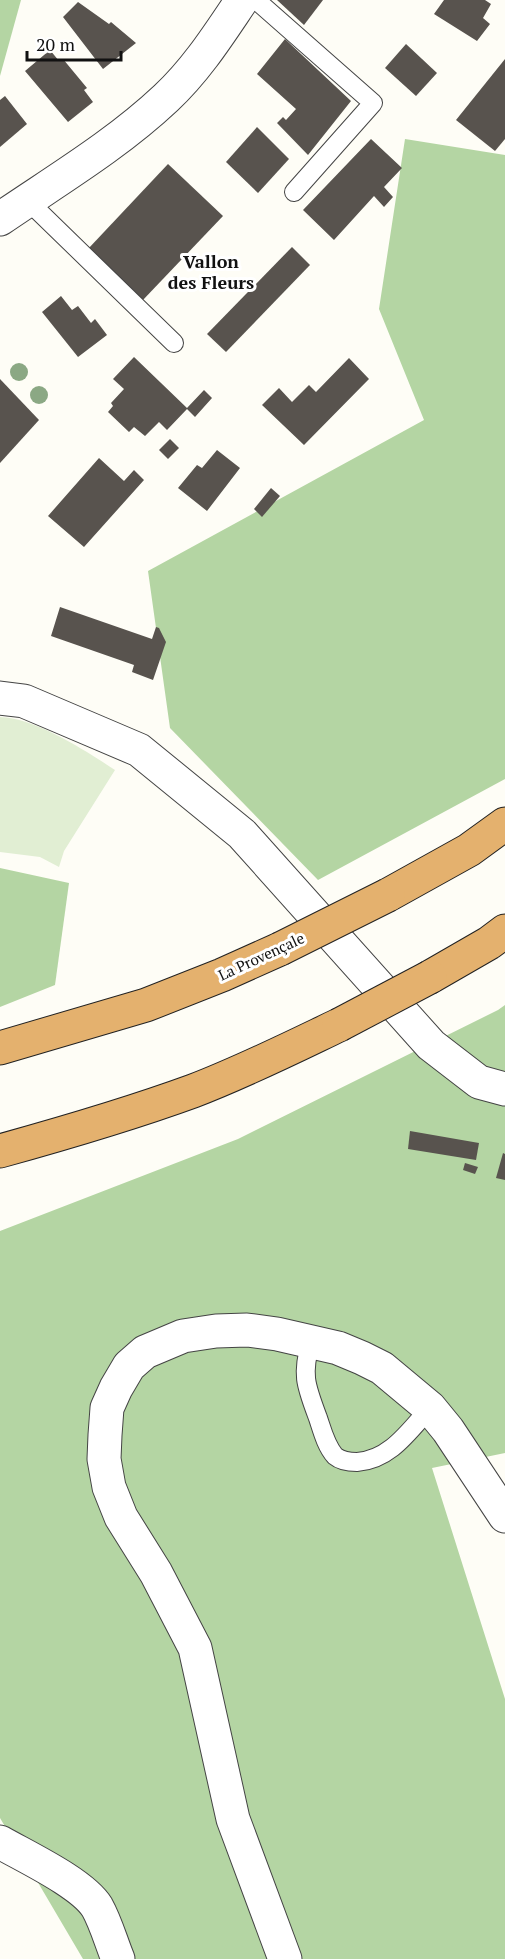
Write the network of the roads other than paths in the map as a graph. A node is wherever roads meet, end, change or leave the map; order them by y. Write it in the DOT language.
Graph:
graph roads {
  1 [pos="242,0"];
  2 [pos="256,0"];
  3 [pos="294,192"];
  4 [pos="27,200"];
  5 [pos="0,219"];
  6 [pos="174,343"];
  7 [pos="0,698"];
  8 [pos="505,825"];
  9 [pos="505,931"];
  10 [pos="0,1048"];
  11 [pos="505,1089"];
  12 [pos="0,1151"];
  13 [pos="311,1341"];
  14 [pos="430,1408"];
  15 [pos="499,1497"];
  16 [pos="0,1842"];
  17 [pos="118,1959"];
  18 [pos="285,1959"];
  1 -- 4 [label="street"];
  2 -- 3 [label="lane"];
  4 -- 5 [label="street"];
  4 -- 6 [label="lane"];
  7 -- 11 [label="street"];
  8 -- 10 [label="highway, La Provençale, bridge"];
  9 -- 12 [label="highway, bridge"];
  13 -- 14 [label="street"];
  13 -- 14 [label="lane"];
  13 -- 18 [label="street"];
  14 -- 15 [label="street"];
  16 -- 17 [label="street"];
}
